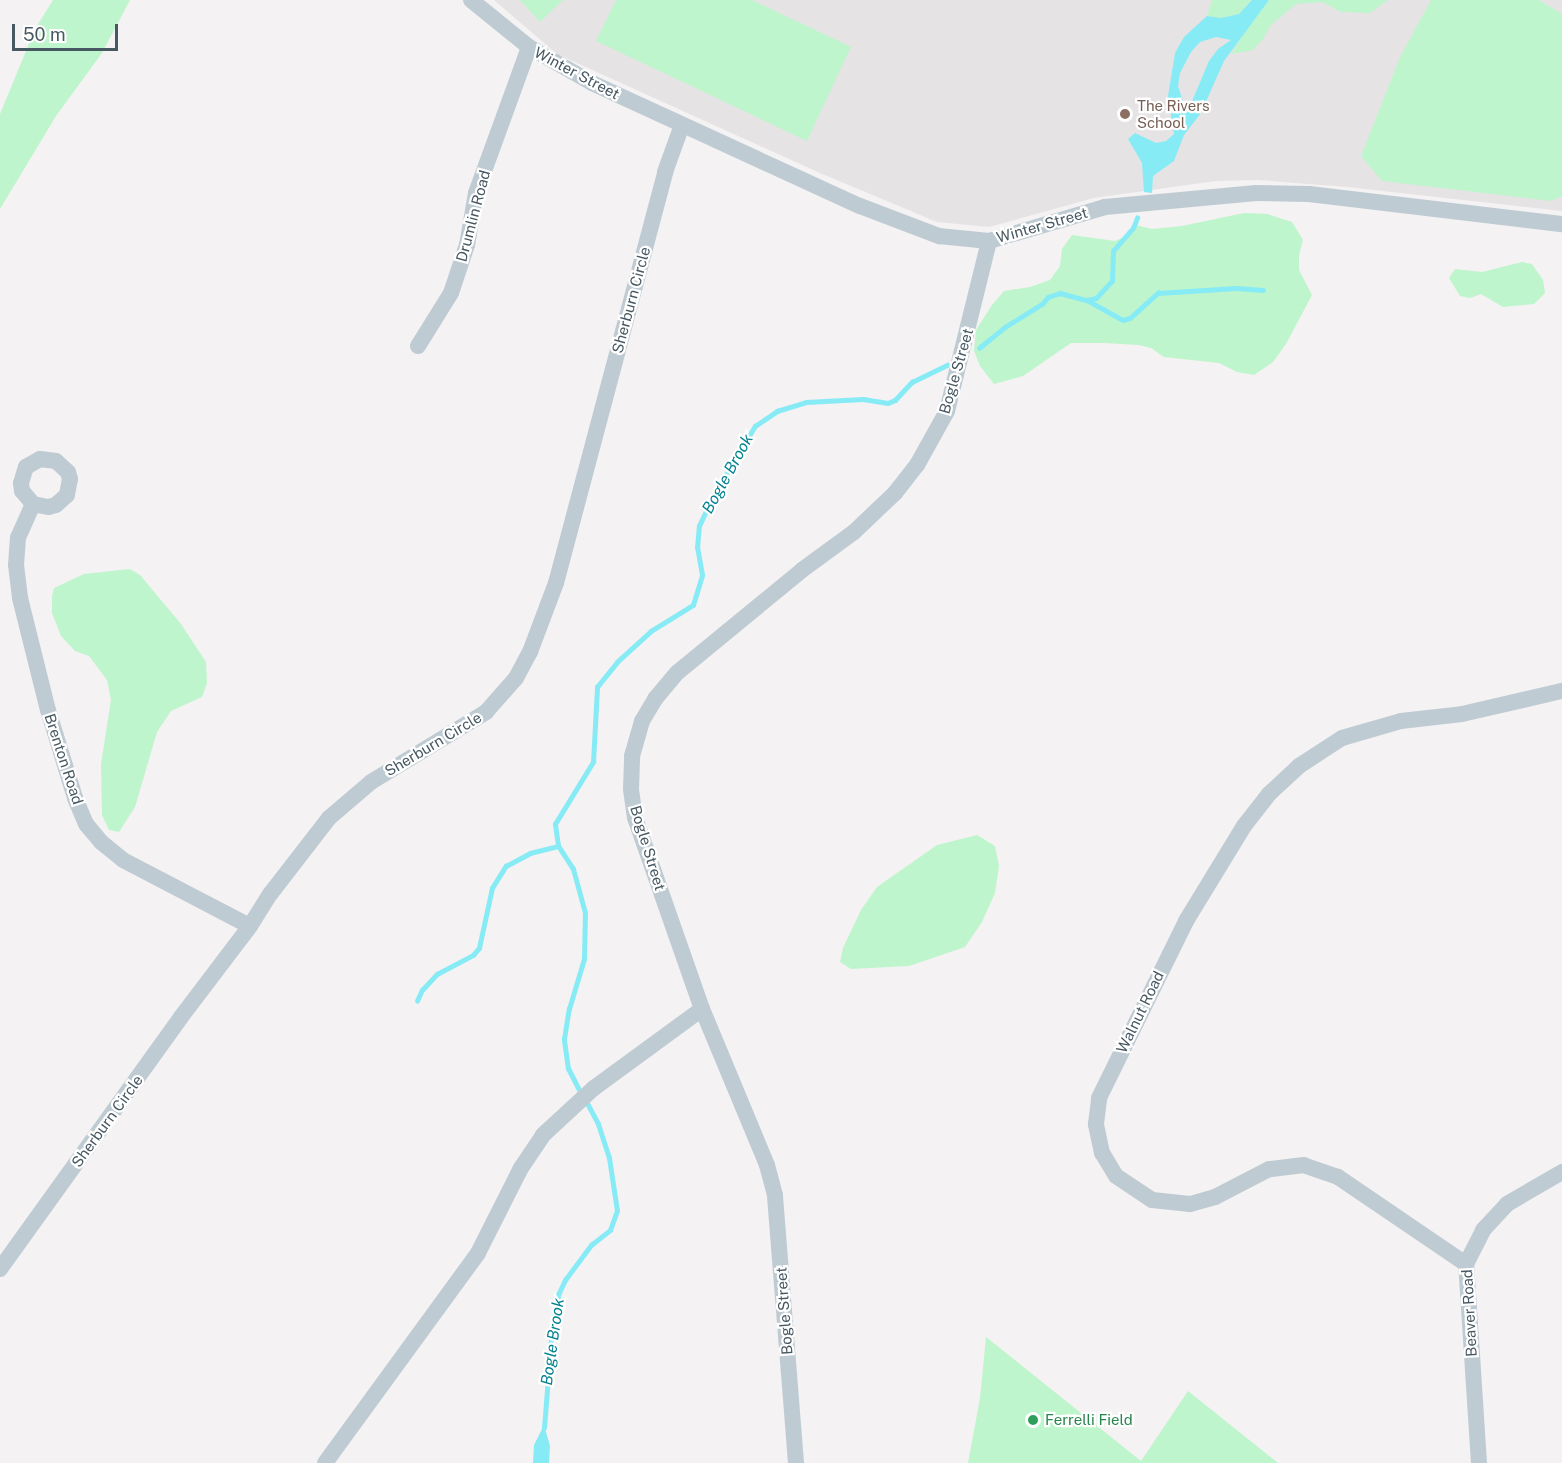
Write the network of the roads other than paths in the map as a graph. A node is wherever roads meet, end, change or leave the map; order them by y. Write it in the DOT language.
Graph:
graph roads {
  1 [pos="471,0"];
  2 [pos="529,47"];
  3 [pos="682,125"];
  4 [pos="1562,224"];
  5 [pos="989,241"];
  6 [pos="418,346"];
  7 [pos="33,504"];
  8 [pos="1562,691"];
  9 [pos="250,926"];
  10 [pos="702,1009"];
  11 [pos="1562,1172"];
  12 [pos="1466,1264"];
  13 [pos="0,1269"];
  14 [pos="325,1463"];
  15 [pos="796,1463"];
  16 [pos="1479,1463"];
  1 -- 2 [label="street, Winter Street"];
  2 -- 3 [label="street, Winter Street"];
  2 -- 6 [label="street, Drumlin Road"];
  3 -- 5 [label="street, Winter Street"];
  3 -- 9 [label="street, Sherburn Circle"];
  4 -- 5 [label="street, Winter Street"];
  5 -- 10 [label="street, Bogle Street"];
  7 -- 9 [label="street, Brenton Road"];
  8 -- 12 [label="street, Walnut Road"];
  9 -- 13 [label="street, Sherburn Circle"];
  10 -- 14 [label="street"];
  10 -- 15 [label="street, Bogle Street"];
  11 -- 12 [label="street, Beaver Road"];
  12 -- 16 [label="street, Beaver Road"];
}
